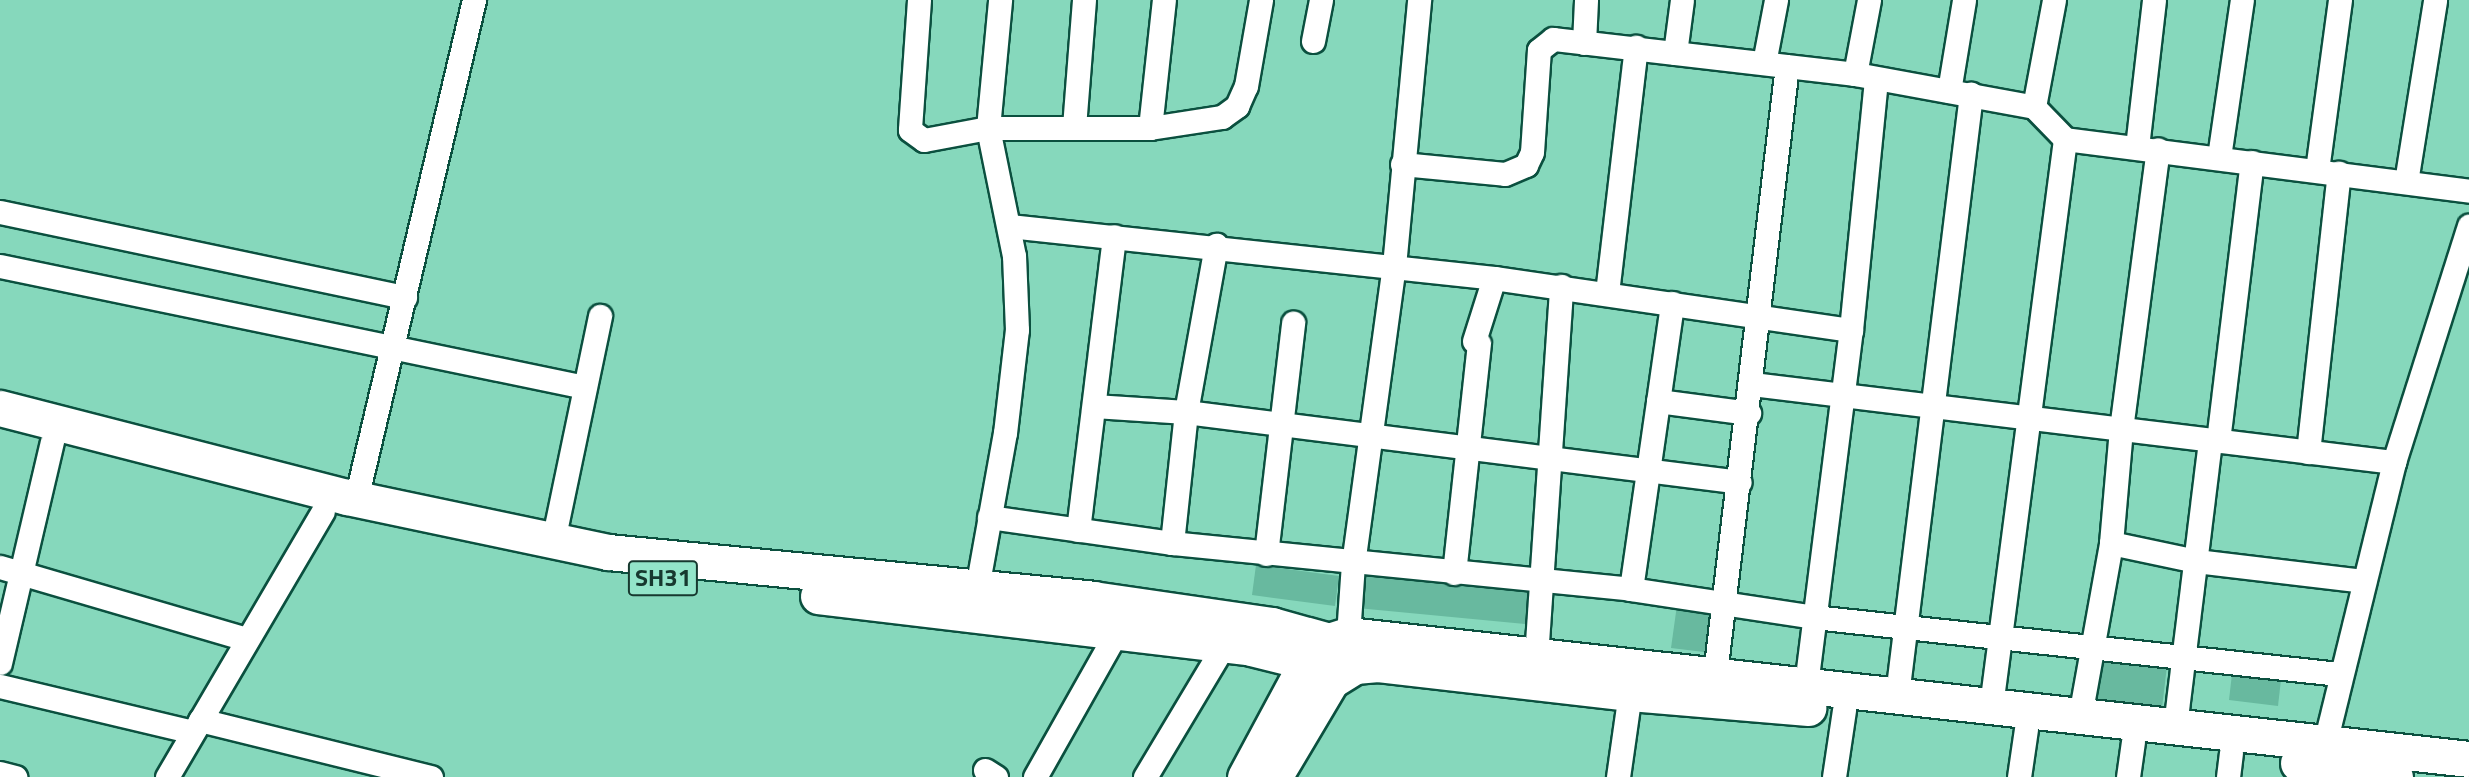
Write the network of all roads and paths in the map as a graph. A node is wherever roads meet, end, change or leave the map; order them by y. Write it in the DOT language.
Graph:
graph roads {
  1 [pos="474,0"];
  2 [pos="919,0"];
  3 [pos="1000,0"];
  4 [pos="1084,0"];
  5 [pos="1164,0"];
  6 [pos="1261,0"];
  7 [pos="1321,0"];
  8 [pos="1419,0"];
  9 [pos="1586,0"];
  10 [pos="1682,0"];
  11 [pos="1776,0"];
  12 [pos="1870,0"];
  13 [pos="1964,0"];
  14 [pos="2054,0"];
  15 [pos="2154,0"];
  16 [pos="2242,0"];
  17 [pos="2340,0"];
  18 [pos="2435,0"];
  19 [pos="1313,41"];
  20 [pos="1584,43"];
  21 [pos="1636,47"];
  22 [pos="1675,52"];
  23 [pos="1764,63"];
  24 [pos="1787,66"];
  25 [pos="1865,77"];
  26 [pos="1960,93"];
  27 [pos="2034,107"];
  28 [pos="1074,127"];
  29 [pos="1150,128"];
  30 [pos="2064,139"];
  31 [pos="991,142"];
  32 [pos="2148,148"];
  33 [pos="2219,157"];
  34 [pos="2252,162"];
  35 [pos="1402,164"];
  36 [pos="2328,172"];
  37 [pos="2406,182"];
  38 [pos="2469,191"];
  39 [pos="0,212"];
  40 [pos="1009,226"];
  41 [pos="2469,226"];
  42 [pos="1114,236"];
  43 [pos="1216,245"];
  44 [pos="1394,265"];
  45 [pos="0,266"];
  46 [pos="1494,278"];
  47 [pos="1561,286"];
  48 [pos="1607,293"];
  49 [pos="405,297"];
  50 [pos="1672,303"];
  51 [pos="600,316"];
  52 [pos="1760,318"];
  53 [pos="1293,323"];
  54 [pos="1851,330"];
  55 [pos="394,348"];
  56 [pos="1752,384"];
  57 [pos="585,387"];
  58 [pos="1841,396"];
  59 [pos="1658,401"];
  60 [pos="1094,406"];
  61 [pos="1933,406"];
  62 [pos="0,408"];
  63 [pos="1186,412"];
  64 [pos="1749,414"];
  65 [pos="2027,417"];
  66 [pos="1282,426"];
  67 [pos="0,428"];
  68 [pos="2121,429"];
  69 [pos="1373,438"];
  70 [pos="2214,440"];
  71 [pos="52,442"];
  72 [pos="1468,448"];
  73 [pos="2308,452"];
  74 [pos="1550,459"];
  75 [pos="2394,462"];
  76 [pos="1650,472"];
  77 [pos="1740,482"];
  78 [pos="356,499"];
  79 [pos="323,511"];
  80 [pos="989,517"];
  81 [pos="1078,530"];
  82 [pos="554,541"];
  83 [pos="2111,543"];
  84 [pos="1172,544"];
  85 [pos="1266,554"];
  86 [pos="2196,561"];
  87 [pos="1353,564"];
  88 [pos="0,567"];
  89 [pos="23,573"];
  90 [pos="1454,573"];
  91 [pos="1541,581"];
  92 [pos="2363,582"];
  93 [pos="977,587"];
  94 [pos="1631,589"];
  95 [pos="1725,601"];
  96 [pos="1814,617"];
  97 [pos="1906,627"];
  98 [pos="1115,635"];
  99 [pos="2001,637"];
  100 [pos="247,639"];
  101 [pos="1224,645"];
  102 [pos="2092,647"];
  103 [pos="1334,657"];
  104 [pos="1536,657"];
  105 [pos="2184,657"];
  106 [pos="0,663"];
  107 [pos="1715,674"];
  108 [pos="2339,674"];
  109 [pos="1806,685"];
  110 [pos="0,686"];
  111 [pos="1630,694"];
  112 [pos="1897,695"];
  113 [pos="1992,706"];
  114 [pos="1844,710"];
  115 [pos="2080,716"];
  116 [pos="197,726"];
  117 [pos="2175,726"];
  118 [pos="2026,729"];
  119 [pos="2133,741"];
  120 [pos="2469,759"];
  121 [pos="2321,762"];
  122 [pos="2230,765"];
  123 [pos="0,773"];
  124 [pos="15,777"];
  125 [pos="167,777"];
  126 [pos="430,777"];
  127 [pos="1035,777"];
  128 [pos="1145,777"];
  129 [pos="1245,777"];
  130 [pos="1273,777"];
  131 [pos="1618,777"];
  132 [pos="1834,777"];
  133 [pos="2019,777"];
  134 [pos="2128,777"];
  135 [pos="2395,777"];
  1 -- 49 [label="street"];
  2 -- 31 [label="street"];
  3 -- 31 [label="street"];
  4 -- 28 [label="street"];
  5 -- 29 [label="street"];
  6 -- 29 [label="street"];
  7 -- 19 [label="street"];
  8 -- 35 [label="street"];
  9 -- 20 [label="street"];
  10 -- 22 [label="street"];
  11 -- 23 [label="street"];
  12 -- 25 [label="street"];
  13 -- 26 [label="street"];
  14 -- 27 [label="street"];
  15 -- 32 [label="street"];
  16 -- 33 [label="street"];
  17 -- 36 [label="street"];
  18 -- 37 [label="street"];
  20 -- 21 [label="street"];
  20 -- 35 [label="street"];
  21 -- 22 [label="street"];
  21 -- 48 [label="street"];
  22 -- 23 [label="street"];
  23 -- 24 [label="street"];
  24 -- 25 [label="street"];
  24 -- 52 [label="street"];
  25 -- 26 [label="street"];
  25 -- 54 [label="street"];
  26 -- 27 [label="street"];
  26 -- 61 [label="street"];
  27 -- 30 [label="street"];
  28 -- 29 [label="street"];
  28 -- 31 [label="street"];
  30 -- 32 [label="street"];
  30 -- 65 [label="street"];
  31 -- 40 [label="street"];
  32 -- 33 [label="street"];
  32 -- 68 [label="street"];
  33 -- 34 [label="street"];
  34 -- 36 [label="street"];
  34 -- 70 [label="street"];
  35 -- 44 [label="street"];
  36 -- 37 [label="street"];
  36 -- 73 [label="street"];
  37 -- 38 [label="street"];
  39 -- 49 [label="street"];
  40 -- 42 [label="street"];
  40 -- 80 [label="street"];
  41 -- 75 [label="street"];
  42 -- 43 [label="street"];
  42 -- 60 [label="street"];
  43 -- 44 [label="street"];
  43 -- 63 [label="street"];
  44 -- 46 [label="street"];
  44 -- 69 [label="street"];
  45 -- 55 [label="street"];
  46 -- 47 [label="street"];
  46 -- 72 [label="street"];
  47 -- 48 [label="street"];
  47 -- 74 [label="street"];
  48 -- 50 [label="street"];
  49 -- 55 [label="street"];
  50 -- 52 [label="street"];
  50 -- 59 [label="street"];
  51 -- 57 [label="street"];
  52 -- 54 [label="street"];
  52 -- 56 [label="street"];
  53 -- 66 [label="street"];
  54 -- 58 [label="street"];
  55 -- 57 [label="street"];
  55 -- 78 [label="street"];
  56 -- 58 [label="street"];
  56 -- 64 [label="street"];
  57 -- 82 [label="street"];
  58 -- 61 [label="street"];
  58 -- 96 [label="street"];
  59 -- 64 [label="street"];
  59 -- 76 [label="street"];
  60 -- 63 [label="street"];
  60 -- 81 [label="street"];
  61 -- 65 [label="street"];
  61 -- 97 [label="street"];
  62 -- 78 [label="main road"];
  63 -- 66 [label="street"];
  63 -- 84 [label="street"];
  64 -- 77 [label="street"];
  65 -- 68 [label="street"];
  65 -- 99 [label="street"];
  66 -- 69 [label="street"];
  66 -- 85 [label="street"];
  67 -- 71 [label="main road, SH31"];
  68 -- 70 [label="street"];
  68 -- 83 [label="street"];
  69 -- 72 [label="street"];
  69 -- 87 [label="street"];
  70 -- 73 [label="street"];
  70 -- 86 [label="street"];
  71 -- 79 [label="main road, SH31"];
  71 -- 89 [label="street"];
  72 -- 74 [label="street"];
  72 -- 90 [label="street"];
  73 -- 75 [label="street"];
  74 -- 76 [label="street"];
  74 -- 91 [label="street"];
  75 -- 92 [label="street"];
  76 -- 77 [label="street"];
  76 -- 94 [label="street"];
  77 -- 95 [label="street"];
  78 -- 82 [label="main road"];
  79 -- 98 [label="main road, SH31"];
  79 -- 100 [label="street"];
  80 -- 81 [label="street"];
  80 -- 93 [label="street"];
  81 -- 84 [label="street"];
  82 -- 93 [label="main road"];
  83 -- 86 [label="street"];
  83 -- 102 [label="street"];
  84 -- 85 [label="street"];
  85 -- 87 [label="street"];
  86 -- 92 [label="street"];
  86 -- 105 [label="street"];
  87 -- 90 [label="street"];
  87 -- 103 [label="street"];
  88 -- 89 [label="street"];
  89 -- 100 [label="street"];
  89 -- 106 [label="street"];
  90 -- 91 [label="street"];
  91 -- 94 [label="street"];
  91 -- 104 [label="street"];
  92 -- 108 [label="street"];
  93 -- 103 [label="main road"];
  94 -- 95 [label="street"];
  95 -- 96 [label="street"];
  95 -- 107 [label="street"];
  96 -- 97 [label="street"];
  96 -- 109 [label="street"];
  97 -- 99 [label="street"];
  97 -- 112 [label="street"];
  98 -- 101 [label="main road, SH31"];
  98 -- 127 [label="street"];
  99 -- 102 [label="street"];
  99 -- 113 [label="street"];
  100 -- 116 [label="street"];
  101 -- 103 [label="main road, SH31"];
  101 -- 128 [label="street"];
  102 -- 105 [label="street"];
  102 -- 115 [label="street"];
  103 -- 104 [label="main road"];
  103 -- 111 [label="main road"];
  103 -- 129 [label="main road"];
  103 -- 130 [label="main road"];
  104 -- 107 [label="main road"];
  105 -- 108 [label="street"];
  105 -- 117 [label="street"];
  107 -- 109 [label="main road"];
  108 -- 121 [label="street"];
  109 -- 112 [label="main road"];
  110 -- 116 [label="street"];
  111 -- 114 [label="main road"];
  111 -- 131 [label="street"];
  112 -- 113 [label="main road"];
  113 -- 115 [label="main road"];
  114 -- 118 [label="main road"];
  114 -- 132 [label="street"];
  115 -- 117 [label="main road"];
  116 -- 125 [label="street"];
  116 -- 126 [label="street"];
  117 -- 121 [label="main road"];
  118 -- 119 [label="main road"];
  118 -- 133 [label="street"];
  119 -- 122 [label="main road"];
  119 -- 134 [label="street"];
  120 -- 121 [label="main road"];
  121 -- 122 [label="main road"];
  121 -- 135 [label="main road"];
  123 -- 124 [label="street"];
}
